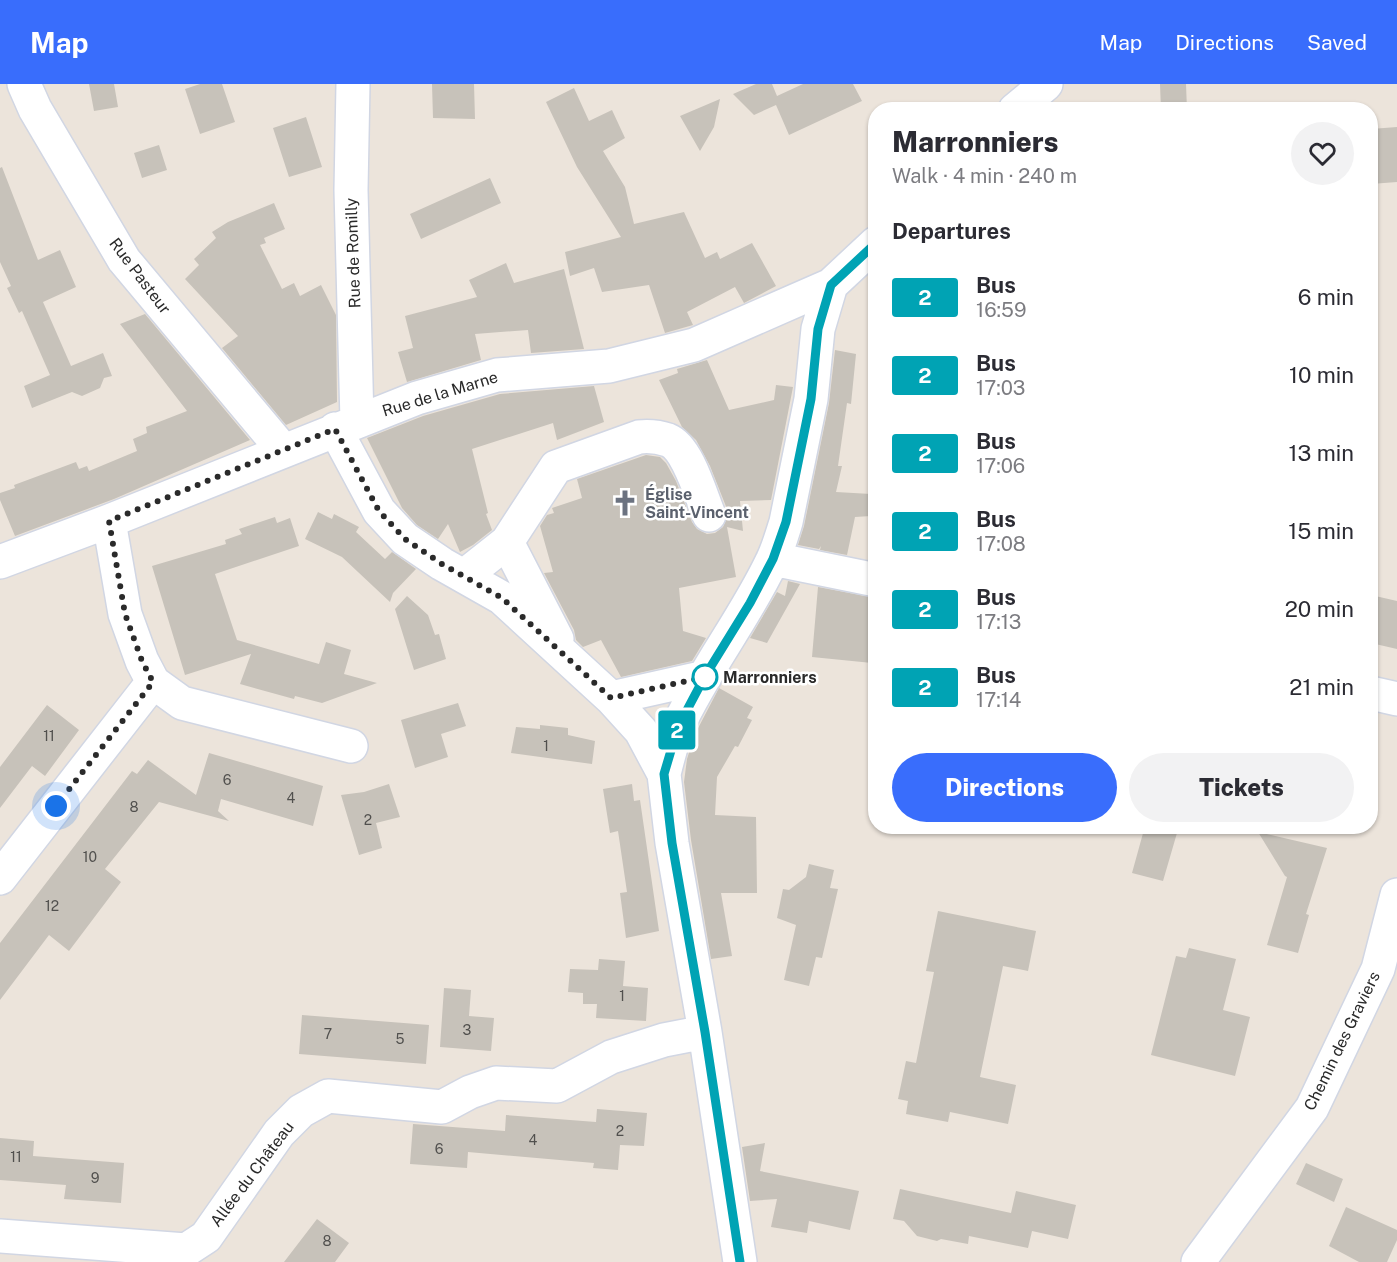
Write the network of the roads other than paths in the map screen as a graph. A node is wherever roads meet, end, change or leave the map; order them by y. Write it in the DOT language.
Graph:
graph roads {
  1 [pos="24,84"];
  2 [pos="352,84"];
  3 [pos="1046,84"];
  4 [pos="1025,102"];
  5 [pos="868,250"];
  6 [pos="831,285"];
  7 [pos="346,425"];
  8 [pos="283,450"];
  9 [pos="709,515"];
  10 [pos="109,521"];
  11 [pos="507,542"];
  12 [pos="773,559"];
  13 [pos="0,562"];
  14 [pos="464,576"];
  15 [pos="868,578"];
  16 [pos="566,657"];
  17 [pos="705,676"];
  18 [pos="153,682"];
  19 [pos="1378,695"];
  20 [pos="611,698"];
  21 [pos="1397,699"];
  22 [pos="351,746"];
  23 [pos="664,774"];
  24 [pos="0,878"];
  25 [pos="1397,895"];
  26 [pos="705,1032"];
  27 [pos="0,1236"];
  28 [pos="740,1262"];
  29 [pos="1198,1262"];
  1 -- 8 [label="street, Rue Pasteur"];
  2 -- 7 [label="street, Rue de Romilly"];
  3 -- 4 [label="street"];
  5 -- 6 [label="street, Rue de la Marne"];
  6 -- 7 [label="street, Rue de la Marne"];
  6 -- 12 [label="street"];
  7 -- 8 [label="street, Rue de la Marne"];
  7 -- 14 [label="street"];
  8 -- 10 [label="street, Rue de la Marne"];
  9 -- 11 [label="street"];
  10 -- 13 [label="street, Rue de la Marne"];
  10 -- 18 [label="street"];
  11 -- 14 [label="street"];
  11 -- 16 [label="street"];
  12 -- 15 [label="street"];
  12 -- 17 [label="street"];
  14 -- 16 [label="street"];
  16 -- 20 [label="street"];
  17 -- 20 [label="street"];
  17 -- 23 [label="street"];
  18 -- 22 [label="street"];
  18 -- 24 [label="street"];
  19 -- 21 [label="street"];
  20 -- 23 [label="street"];
  23 -- 26 [label="street"];
  25 -- 29 [label="street, Chemin des Graviers"];
  26 -- 27 [label="street, Allée du Château"];
  26 -- 28 [label="street"];
}
